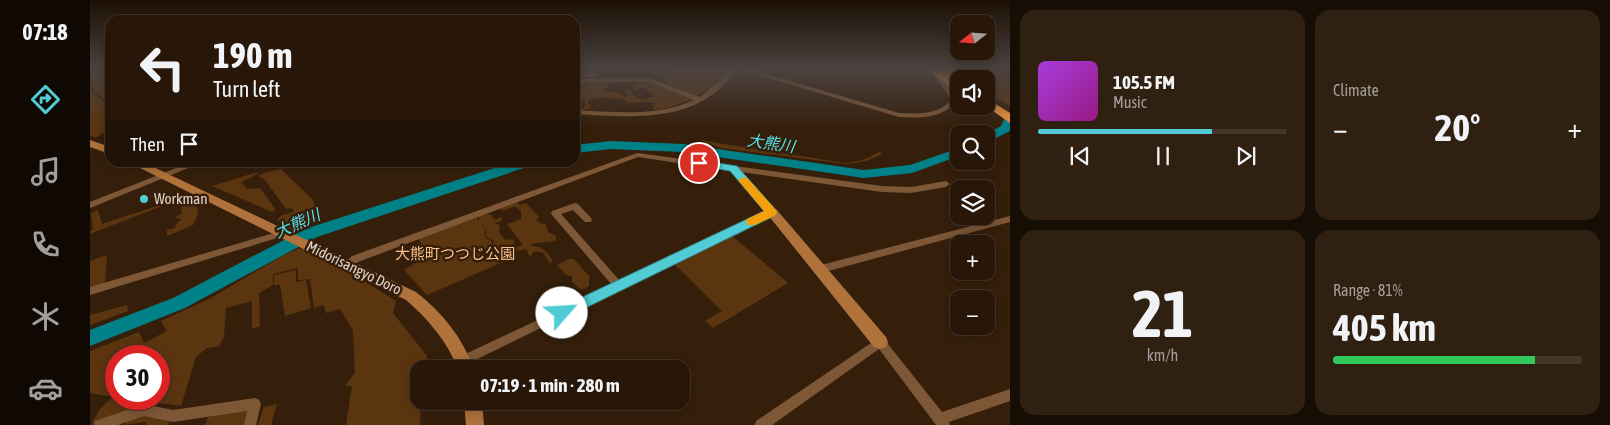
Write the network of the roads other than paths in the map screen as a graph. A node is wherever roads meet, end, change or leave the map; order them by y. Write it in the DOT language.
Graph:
graph roads {
  1 [pos="672,89"];
  2 [pos="713,89"];
  3 [pos="803,89"];
  4 [pos="949,89"];
  5 [pos="699,100"];
  6 [pos="945,108"];
  7 [pos="995,109"];
  8 [pos="580,112"];
  9 [pos="1005,117"];
  10 [pos="90,143"];
  11 [pos="105,149"];
  12 [pos="142,167"];
  13 [pos="187,167"];
  14 [pos="734,169"];
  15 [pos="162,178"];
  16 [pos="946,184"];
  17 [pos="90,205"];
  18 [pos="772,212"];
  19 [pos="1010,219"];
  20 [pos="588,220"];
  21 [pos="286,235"];
  22 [pos="348,264"];
  23 [pos="821,269"];
  24 [pos="619,286"];
  25 [pos="90,291"];
  26 [pos="880,342"];
  27 [pos="462,360"];
  28 [pos="474,360"];
  29 [pos="1010,395"];
  30 [pos="474,410"];
  31 [pos="942,422"];
  32 [pos="100,425"];
  33 [pos="250,425"];
  34 [pos="475,425"];
  35 [pos="761,425"];
  1 -- 5 [label="street"];
  2 -- 5 [label="street"];
  3 -- 6 [label="street"];
  4 -- 6 [label="street"];
  5 -- 8 [label="street"];
  7 -- 9 [label="highway"];
  10 -- 11 [label="main road"];
  12 -- 15 [label="main road, Midorisangyo Doro"];
  13 -- 15 [label="street"];
  14 -- 16 [label="street"];
  14 -- 18 [label="street"];
  14 -- 22 [label="street"];
  15 -- 17 [label="street"];
  15 -- 21 [label="main road, Midorisangyo Doro"];
  18 -- 23 [label="main road"];
  18 -- 24 [label="street"];
  19 -- 23 [label="street"];
  20 -- 24 [label="street"];
  21 -- 22 [label="main road, Midorisangyo Doro"];
  21 -- 25 [label="street"];
  22 -- 27 [label="main road, Midorisangyo Doro"];
  23 -- 26 [label="main road"];
  24 -- 28 [label="street"];
  26 -- 31 [label="street"];
  26 -- 35 [label="street"];
  29 -- 31 [label="street"];
  30 -- 34 [label="main road"];
  32 -- 33 [label="street"];
}
